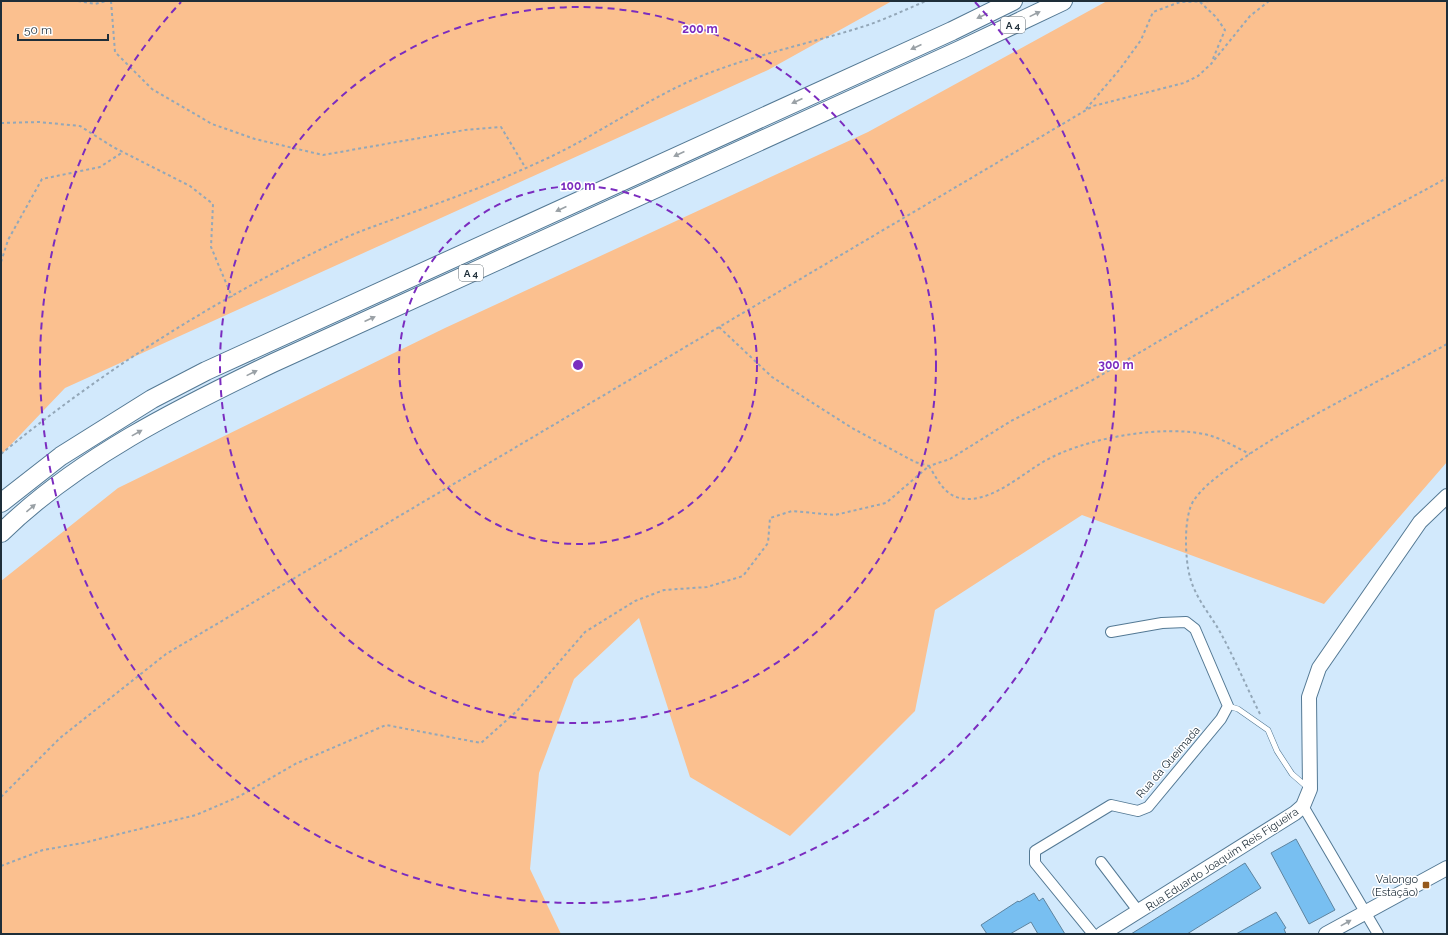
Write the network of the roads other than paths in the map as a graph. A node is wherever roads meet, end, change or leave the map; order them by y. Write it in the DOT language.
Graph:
graph roads {
  1 [pos="1013,1"];
  2 [pos="1063,1"];
  3 [pos="1447,496"];
  4 [pos="1,503"];
  5 [pos="1,533"];
  6 [pos="1111,632"];
  7 [pos="1228,706"];
  8 [pos="1310,789"];
  9 [pos="1303,806"];
  10 [pos="1101,862"];
  11 [pos="1447,868"];
  12 [pos="1139,912"];
  13 [pos="1366,912"];
  14 [pos="1093,934"];
  15 [pos="1102,934"];
  16 [pos="1326,934"];
  17 [pos="1378,934"];
  1 -- 4 [label="highway, A 4, one-way"];
  5 -- 2 [label="highway, A 4, one-way"];
  3 -- 8 [label="main road, Rua Eduardo Joaquim Reis Figueira"];
  6 -- 7 [label="street"];
  7 -- 8 [label="lane"];
  7 -- 14 [label="street, Rua da Queimada"];
  8 -- 9 [label="main road, Rua Eduardo Joaquim Reis Figueira"];
  9 -- 12 [label="main road, Rua Eduardo Joaquim Reis Figueira"];
  9 -- 13 [label="street"];
  10 -- 12 [label="street"];
  11 -- 13 [label="main road"];
  12 -- 15 [label="main road, Rua Eduardo Joaquim Reis Figueira"];
  16 -- 13 [label="main road, one-way"];
  13 -- 17 [label="street"];
}
